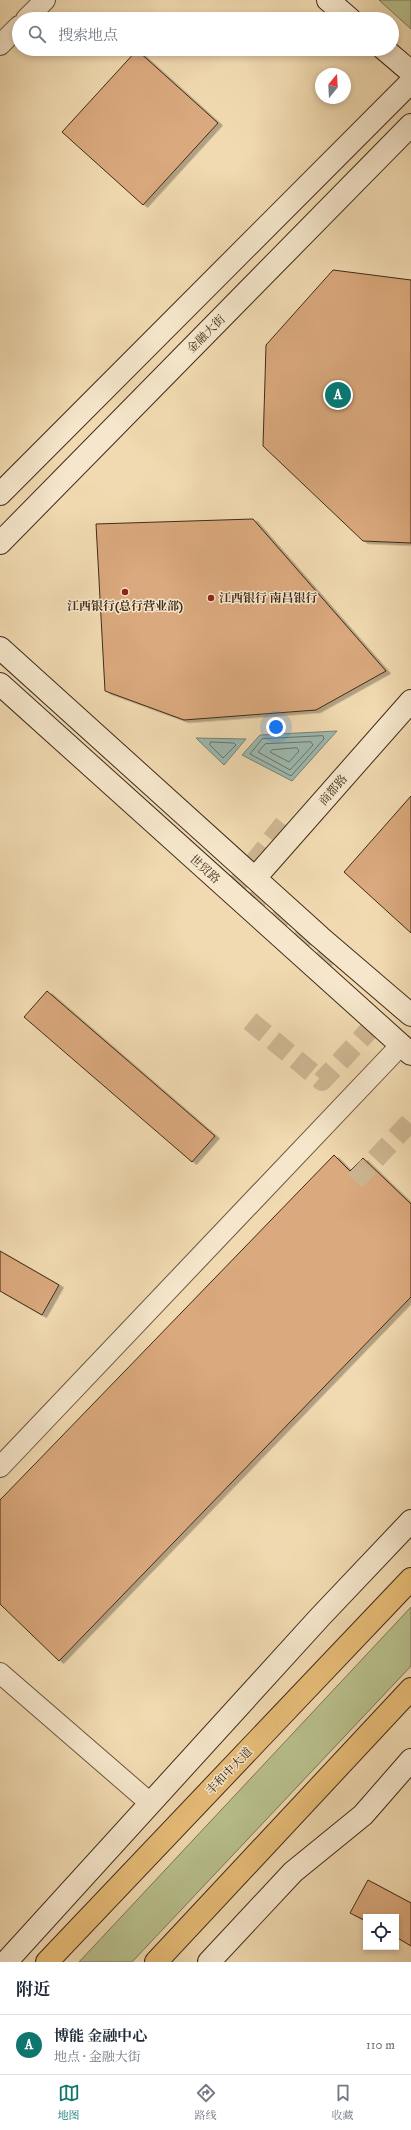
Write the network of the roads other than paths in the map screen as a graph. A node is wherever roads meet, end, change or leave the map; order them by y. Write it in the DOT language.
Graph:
graph roads {
  1 [pos="45,0"];
  2 [pos="328,0"];
  3 [pos="33,12"];
  4 [pos="342,12"];
  5 [pos="12,33"];
  6 [pos="0,45"];
  7 [pos="392,56"];
  8 [pos="411,72"];
  9 [pos="411,82"];
  10 [pos="411,125"];
  11 [pos="0,494"];
  12 [pos="0,542"];
  13 [pos="0,648"];
  14 [pos="0,684"];
  15 [pos="411,702"];
  16 [pos="255,878"];
  17 [pos="411,1015"];
  18 [pos="406,1050"];
  19 [pos="0,1467"];
  20 [pos="411,1521"];
  21 [pos="411,1579"];
  22 [pos="0,1673"];
  23 [pos="411,1689"];
  24 [pos="411,1760"];
  25 [pos="150,1803"];
  26 [pos="6,1962"];
  27 [pos="47,1962"];
  28 [pos="156,1962"];
  29 [pos="209,1962"];
  1 -- 3 [label="street"];
  2 -- 4 [label="main road"];
  5 -- 6 [label="street"];
  7 -- 8 [label="main road"];
  9 -- 11 [label="main road"];
  10 -- 12 [label="main road, 金融大街"];
  13 -- 16 [label="main road"];
  14 -- 18 [label="main road, 世贸路"];
  15 -- 16 [label="main road, 商都路"];
  16 -- 17 [label="main road"];
  18 -- 19 [label="street"];
  20 -- 25 [label="main road"];
  21 -- 27 [label="main road, 丰和中大道"];
  22 -- 25 [label="street"];
  23 -- 28 [label="main road"];
  24 -- 29 [label="main road"];
  25 -- 26 [label="main road"];
}
